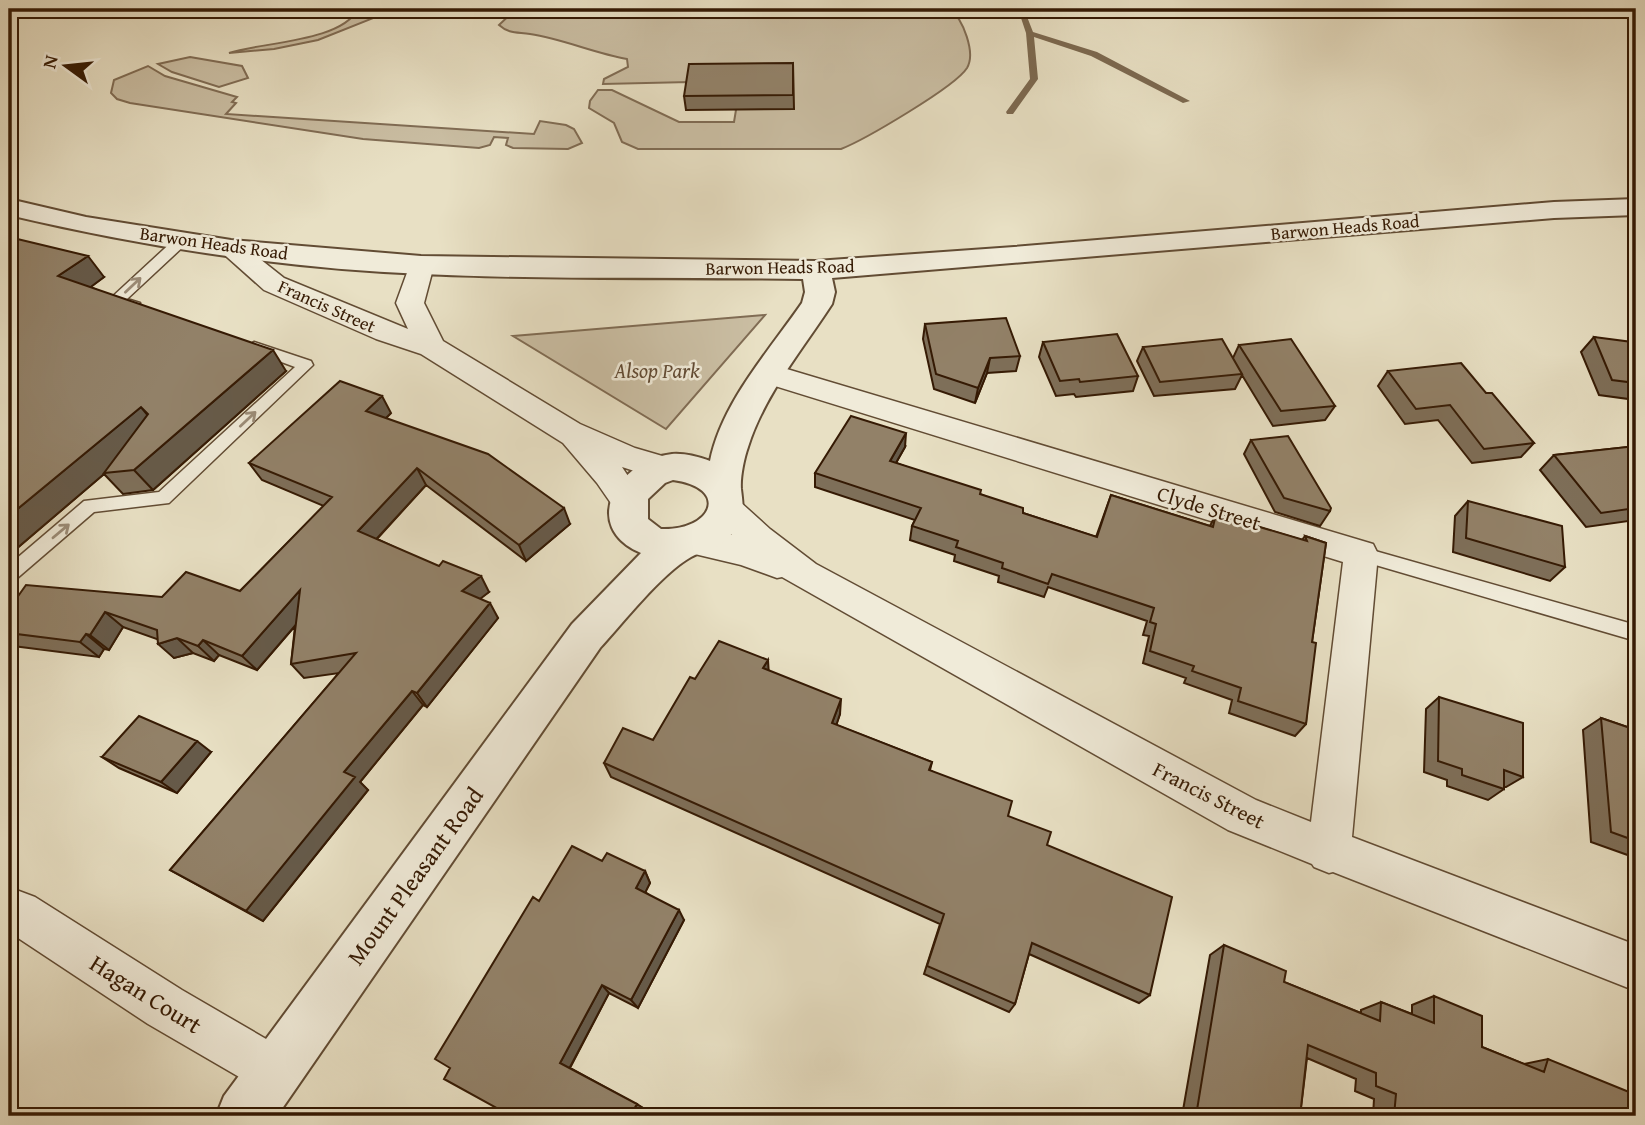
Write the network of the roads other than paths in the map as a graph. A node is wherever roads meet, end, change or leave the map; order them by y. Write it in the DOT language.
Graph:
graph roads {
  1 [pos="1636,194"];
  2 [pos="9,207"];
  3 [pos="1636,207"];
  4 [pos="1554,210"];
  5 [pos="181,240"];
  6 [pos="231,249"];
  7 [pos="421,265"];
  8 [pos="816,270"];
  9 [pos="155,313"];
  10 [pos="243,343"];
  11 [pos="432,346"];
  12 [pos="770,374"];
  13 [pos="747,408"];
  14 [pos="569,432"];
  15 [pos="669,468"];
  16 [pos="724,498"];
  17 [pos="628,512"];
  18 [pos="687,543"];
  19 [pos="1361,554"];
  20 [pos="804,574"];
  21 [pos="9,575"];
  22 [pos="1636,633"];
  23 [pos="586,636"];
  24 [pos="1329,852"];
  25 [pos="19,913"];
  26 [pos="1636,968"];
  27 [pos="275,1072"];
  28 [pos="244,1116"];
  1 -- 4 [label="street, Barwon Heads Road"];
  2 -- 5 [label="street, Barwon Heads Road"];
  3 -- 4 [label="street, Barwon Heads Road"];
  4 -- 8 [label="street, Barwon Heads Road"];
  5 -- 6 [label="street, Barwon Heads Road"];
  9 -- 5 [label="lane, one-way"];
  6 -- 7 [label="street, Barwon Heads Road"];
  6 -- 11 [label="street, Francis Street"];
  7 -- 8 [label="street, Barwon Heads Road"];
  7 -- 11 [label="street"];
  8 -- 12 [label="street"];
  21 -- 10 [label="lane, one-way"];
  11 -- 14 [label="street, Francis Street"];
  12 -- 13 [label="street"];
  12 -- 19 [label="street, Clyde Street"];
  13 -- 15 [label="street"];
  13 -- 16 [label="street"];
  14 -- 15 [label="street, Francis Street"];
  14 -- 17 [label="street, Francis Street"];
  15 -- 16 [label="street"];
  15 -- 17 [label="street"];
  16 -- 18 [label="street, Mount Pleasant Road"];
  16 -- 20 [label="street, Francis Street"];
  17 -- 18 [label="street"];
  17 -- 23 [label="street, Mount Pleasant Road"];
  18 -- 20 [label="street, Francis Street"];
  18 -- 23 [label="street, Mount Pleasant Road"];
  19 -- 22 [label="lane"];
  19 -- 24 [label="street"];
  20 -- 24 [label="street, Francis Street"];
  23 -- 27 [label="street, Mount Pleasant Road"];
  24 -- 26 [label="street, Francis Street"];
  25 -- 27 [label="street, Hagan Court"];
  27 -- 28 [label="street, Mount Pleasant Road"];
}
